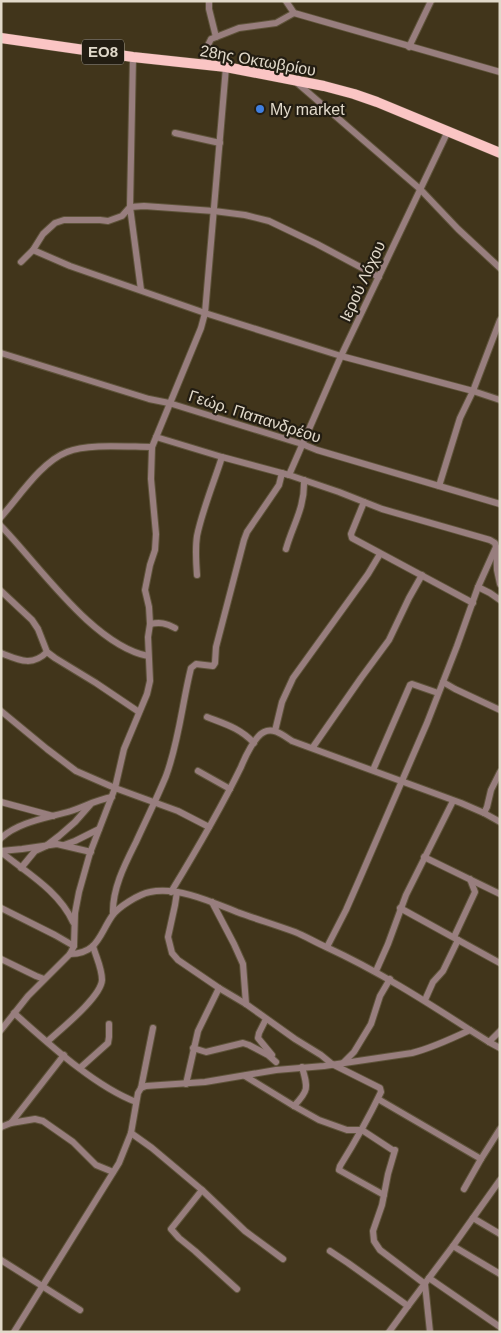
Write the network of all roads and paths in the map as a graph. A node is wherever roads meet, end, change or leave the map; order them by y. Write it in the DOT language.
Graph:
graph roads {
  1 [pos="209,1"];
  2 [pos="286,1"];
  3 [pos="431,1"];
  4 [pos="294,14"];
  5 [pos="216,37"];
  6 [pos="1,38"];
  7 [pos="409,47"];
  8 [pos="133,56"];
  9 [pos="204,65"];
  10 [pos="226,67"];
  11 [pos="500,72"];
  12 [pos="294,80"];
  13 [pos="448,131"];
  14 [pos="175,133"];
  15 [pos="220,143"];
  16 [pos="500,153"];
  17 [pos="420,189"];
  18 [pos="130,207"];
  19 [pos="214,211"];
  20 [pos="32,250"];
  21 [pos="21,262"];
  22 [pos="500,268"];
  23 [pos="379,277"];
  24 [pos="141,290"];
  25 [pos="205,313"];
  26 [pos="500,320"];
  27 [pos="1,353"];
  28 [pos="341,356"];
  29 [pos="473,391"];
  30 [pos="500,400"];
  31 [pos="170,403"];
  32 [pos="156,437"];
  33 [pos="302,444"];
  34 [pos="152,447"];
  35 [pos="222,457"];
  36 [pos="286,474"];
  37 [pos="304,480"];
  38 [pos="439,486"];
  39 [pos="364,502"];
  40 [pos="500,504"];
  41 [pos="1,517"];
  42 [pos="1,526"];
  43 [pos="498,547"];
  44 [pos="286,549"];
  45 [pos="380,554"];
  46 [pos="198,575"];
  47 [pos="422,576"];
  48 [pos="500,584"];
  49 [pos="478,587"];
  50 [pos="1,591"];
  51 [pos="500,600"];
  52 [pos="473,603"];
  53 [pos="150,624"];
  54 [pos="175,628"];
  55 [pos="48,652"];
  56 [pos="1,653"];
  57 [pos="148,656"];
  58 [pos="443,682"];
  59 [pos="438,693"];
  60 [pos="500,710"];
  61 [pos="1,711"];
  62 [pos="139,712"];
  63 [pos="207,717"];
  64 [pos="275,731"];
  65 [pos="254,743"];
  66 [pos="313,748"];
  67 [pos="198,770"];
  68 [pos="373,770"];
  69 [pos="500,772"];
  70 [pos="402,781"];
  71 [pos="115,788"];
  72 [pos="230,789"];
  73 [pos="112,797"];
  74 [pos="453,801"];
  75 [pos="1,802"];
  76 [pos="93,802"];
  77 [pos="155,802"];
  78 [pos="484,813"];
  79 [pos="53,816"];
  80 [pos="500,822"];
  81 [pos="209,827"];
  82 [pos="99,829"];
  83 [pos="1,838"];
  84 [pos="63,845"];
  85 [pos="46,846"];
  86 [pos="1,852"];
  87 [pos="90,852"];
  88 [pos="424,857"];
  89 [pos="21,868"];
  90 [pos="470,879"];
  91 [pos="174,892"];
  92 [pos="500,894"];
  93 [pos="212,902"];
  94 [pos="1,908"];
  95 [pos="400,908"];
  96 [pos="113,914"];
  97 [pos="74,926"];
  98 [pos="456,939"];
  99 [pos="74,946"];
  100 [pos="93,946"];
  101 [pos="327,947"];
  102 [pos="70,954"];
  103 [pos="1,959"];
  104 [pos="500,963"];
  105 [pos="376,972"];
  106 [pos="44,978"];
  107 [pos="390,979"];
  108 [pos="219,988"];
  109 [pos="425,1000"];
  110 [pos="246,1004"];
  111 [pos="14,1013"];
  112 [pos="266,1019"];
  113 [pos="109,1024"];
  114 [pos="153,1028"];
  115 [pos="1,1030"];
  116 [pos="470,1030"];
  117 [pos="500,1031"];
  118 [pos="48,1041"];
  119 [pos="489,1042"];
  120 [pos="194,1048"];
  121 [pos="500,1048"];
  122 [pos="64,1055"];
  123 [pos="276,1062"];
  124 [pos="332,1064"];
  125 [pos="342,1064"];
  126 [pos="302,1067"];
  127 [pos="80,1068"];
  128 [pos="276,1070"];
  129 [pos="245,1076"];
  130 [pos="186,1084"];
  131 [pos="141,1088"];
  132 [pos="378,1099"];
  133 [pos="136,1102"];
  134 [pos="294,1106"];
  135 [pos="11,1123"];
  136 [pos="1,1127"];
  137 [pos="500,1128"];
  138 [pos="362,1130"];
  139 [pos="131,1133"];
  140 [pos="481,1158"];
  141 [pos="114,1172"];
  142 [pos="500,1180"];
  143 [pos="464,1189"];
  144 [pos="202,1190"];
  145 [pos="384,1195"];
  146 [pos="473,1218"];
  147 [pos="500,1234"];
  148 [pos="453,1246"];
  149 [pos="330,1251"];
  150 [pos="283,1259"];
  151 [pos="1,1260"];
  152 [pos="500,1274"];
  153 [pos="427,1281"];
  154 [pos="42,1286"];
  155 [pos="237,1290"];
  156 [pos="408,1306"];
  157 [pos="80,1310"];
  158 [pos="500,1327"];
  159 [pos="14,1332"];
  160 [pos="389,1332"];
  161 [pos="430,1332"];
  1 -- 5 [label="street"];
  2 -- 4 [label="street"];
  3 -- 7 [label="street"];
  4 -- 5 [label="street"];
  4 -- 7 [label="street"];
  5 -- 9 [label="street"];
  6 -- 8 [label="main road, 28ης Οκτωβρίου / ΕΟ8"];
  7 -- 11 [label="street"];
  8 -- 9 [label="main road, 28ης Οκτωβρίου / ΕΟ8"];
  8 -- 18 [label="street"];
  9 -- 10 [label="main road, 28ης Οκτωβρίου / ΕΟ8"];
  10 -- 12 [label="main road, 28ης Οκτωβρίου / ΕΟ8"];
  10 -- 15 [label="street"];
  12 -- 13 [label="main road, 28ης Οκτωβρίου / ΕΟ8"];
  12 -- 17 [label="street"];
  13 -- 16 [label="main road, 28ης Οκτωβρίου / ΕΟ8"];
  13 -- 17 [label="street, Ιερού Λόχου"];
  14 -- 15 [label="street"];
  15 -- 19 [label="street"];
  17 -- 22 [label="street"];
  17 -- 23 [label="street, Ιερού Λόχου"];
  18 -- 19 [label="street"];
  18 -- 20 [label="street"];
  18 -- 24 [label="street"];
  19 -- 23 [label="street"];
  19 -- 25 [label="street"];
  20 -- 21 [label="street"];
  20 -- 24 [label="street"];
  23 -- 28 [label="street, Ιερού Λόχου"];
  24 -- 25 [label="street"];
  25 -- 28 [label="street"];
  25 -- 31 [label="street"];
  26 -- 29 [label="street"];
  27 -- 31 [label="street, Γεώρ. Παπανδρέου"];
  28 -- 29 [label="street"];
  28 -- 33 [label="street, Ιερού Λόχου"];
  29 -- 30 [label="street"];
  29 -- 38 [label="street"];
  31 -- 32 [label="street"];
  31 -- 33 [label="street, Γεώρ. Παπανδρέου"];
  32 -- 34 [label="street"];
  32 -- 35 [label="street"];
  33 -- 36 [label="street, Ιερού Λόχου"];
  33 -- 38 [label="street, Γεώρ. Παπανδρέου"];
  34 -- 41 [label="street"];
  34 -- 53 [label="street"];
  35 -- 36 [label="street"];
  35 -- 46 [label="street"];
  36 -- 37 [label="street"];
  36 -- 77 [label="street, Ιερού Λόχου"];
  37 -- 39 [label="street"];
  37 -- 44 [label="street"];
  38 -- 40 [label="street, Γεώρ. Παπανδρέου"];
  39 -- 43 [label="street"];
  39 -- 45 [label="street"];
  42 -- 57 [label="street"];
  43 -- 48 [label="street"];
  43 -- 49 [label="street"];
  45 -- 47 [label="street"];
  45 -- 64 [label="street"];
  47 -- 52 [label="street"];
  47 -- 66 [label="street"];
  49 -- 51 [label="street"];
  49 -- 52 [label="street"];
  50 -- 55 [label="street"];
  52 -- 58 [label="street"];
  53 -- 54 [label="street"];
  53 -- 57 [label="street"];
  55 -- 56 [label="street"];
  55 -- 62 [label="street"];
  57 -- 62 [label="street"];
  58 -- 59 [label="street"];
  58 -- 60 [label="street"];
  59 -- 68 [label="street"];
  59 -- 70 [label="street"];
  61 -- 71 [label="street"];
  62 -- 71 [label="street"];
  63 -- 65 [label="street"];
  64 -- 65 [label="street"];
  64 -- 66 [label="street"];
  65 -- 72 [label="street"];
  66 -- 68 [label="street"];
  67 -- 72 [label="street"];
  68 -- 70 [label="street"];
  69 -- 78 [label="street"];
  70 -- 74 [label="street"];
  70 -- 101 [label="street"];
  71 -- 73 [label="street"];
  71 -- 77 [label="street"];
  72 -- 81 [label="street"];
  73 -- 76 [label="street"];
  73 -- 82 [label="street"];
  74 -- 78 [label="street"];
  74 -- 88 [label="street"];
  75 -- 79 [label="street"];
  76 -- 79 [label="street"];
  76 -- 85 [label="street"];
  77 -- 81 [label="street"];
  77 -- 96 [label="street"];
  78 -- 80 [label="street"];
  79 -- 83 [label="street"];
  81 -- 91 [label="street"];
  82 -- 84 [label="street"];
  82 -- 87 [label="street"];
  84 -- 85 [label="street"];
  84 -- 87 [label="street"];
  85 -- 86 [label="street"];
  85 -- 89 [label="street"];
  86 -- 89 [label="street"];
  87 -- 97 [label="street"];
  88 -- 90 [label="street"];
  88 -- 95 [label="street"];
  89 -- 97 [label="street"];
  90 -- 92 [label="street"];
  90 -- 98 [label="street"];
  91 -- 93 [label="street"];
  91 -- 96 [label="street"];
  91 -- 108 [label="street"];
  93 -- 101 [label="street"];
  93 -- 110 [label="street"];
  94 -- 99 [label="street"];
  95 -- 98 [label="street"];
  95 -- 105 [label="street"];
  96 -- 100 [label="street"];
  97 -- 99 [label="street"];
  98 -- 104 [label="street"];
  98 -- 109 [label="street"];
  99 -- 102 [label="street"];
  100 -- 102 [label="street"];
  100 -- 118 [label="street"];
  101 -- 105 [label="street"];
  102 -- 106 [label="street"];
  103 -- 106 [label="street"];
  105 -- 107 [label="street"];
  106 -- 111 [label="street"];
  107 -- 109 [label="street"];
  107 -- 125 [label="street"];
  108 -- 110 [label="street"];
  108 -- 120 [label="street"];
  109 -- 116 [label="street"];
  110 -- 112 [label="street"];
  111 -- 115 [label="street"];
  111 -- 118 [label="street"];
  112 -- 123 [label="street"];
  112 -- 124 [label="street"];
  113 -- 127 [label="street"];
  114 -- 131 [label="street"];
  116 -- 119 [label="street"];
  116 -- 125 [label="street"];
  117 -- 119 [label="street"];
  118 -- 122 [label="street"];
  119 -- 121 [label="street"];
  120 -- 123 [label="street"];
  120 -- 130 [label="street"];
  122 -- 127 [label="street"];
  122 -- 135 [label="street"];
  123 -- 128 [label="street"];
  124 -- 125 [label="street"];
  124 -- 126 [label="street"];
  124 -- 132 [label="street"];
  126 -- 128 [label="street"];
  126 -- 134 [label="street"];
  127 -- 133 [label="street"];
  128 -- 129 [label="street"];
  129 -- 130 [label="street"];
  129 -- 134 [label="street"];
  130 -- 131 [label="street"];
  131 -- 133 [label="street"];
  132 -- 138 [label="street"];
  132 -- 140 [label="street"];
  133 -- 139 [label="street"];
  134 -- 138 [label="street"];
  135 -- 136 [label="street"];
  135 -- 141 [label="street"];
  137 -- 140 [label="street"];
  138 -- 145 [label="street"];
  138 -- 145 [label="street"];
  139 -- 141 [label="street"];
  139 -- 144 [label="street"];
  140 -- 143 [label="street"];
  141 -- 154 [label="street"];
  142 -- 146 [label="street"];
  144 -- 150 [label="street"];
  144 -- 155 [label="street"];
  145 -- 153 [label="street"];
  146 -- 147 [label="street"];
  146 -- 148 [label="street"];
  148 -- 152 [label="street"];
  148 -- 153 [label="street"];
  149 -- 156 [label="street"];
  151 -- 154 [label="street"];
  153 -- 156 [label="street"];
  153 -- 158 [label="street"];
  153 -- 161 [label="street"];
  154 -- 157 [label="street"];
  154 -- 159 [label="street"];
  156 -- 160 [label="street"];
}
